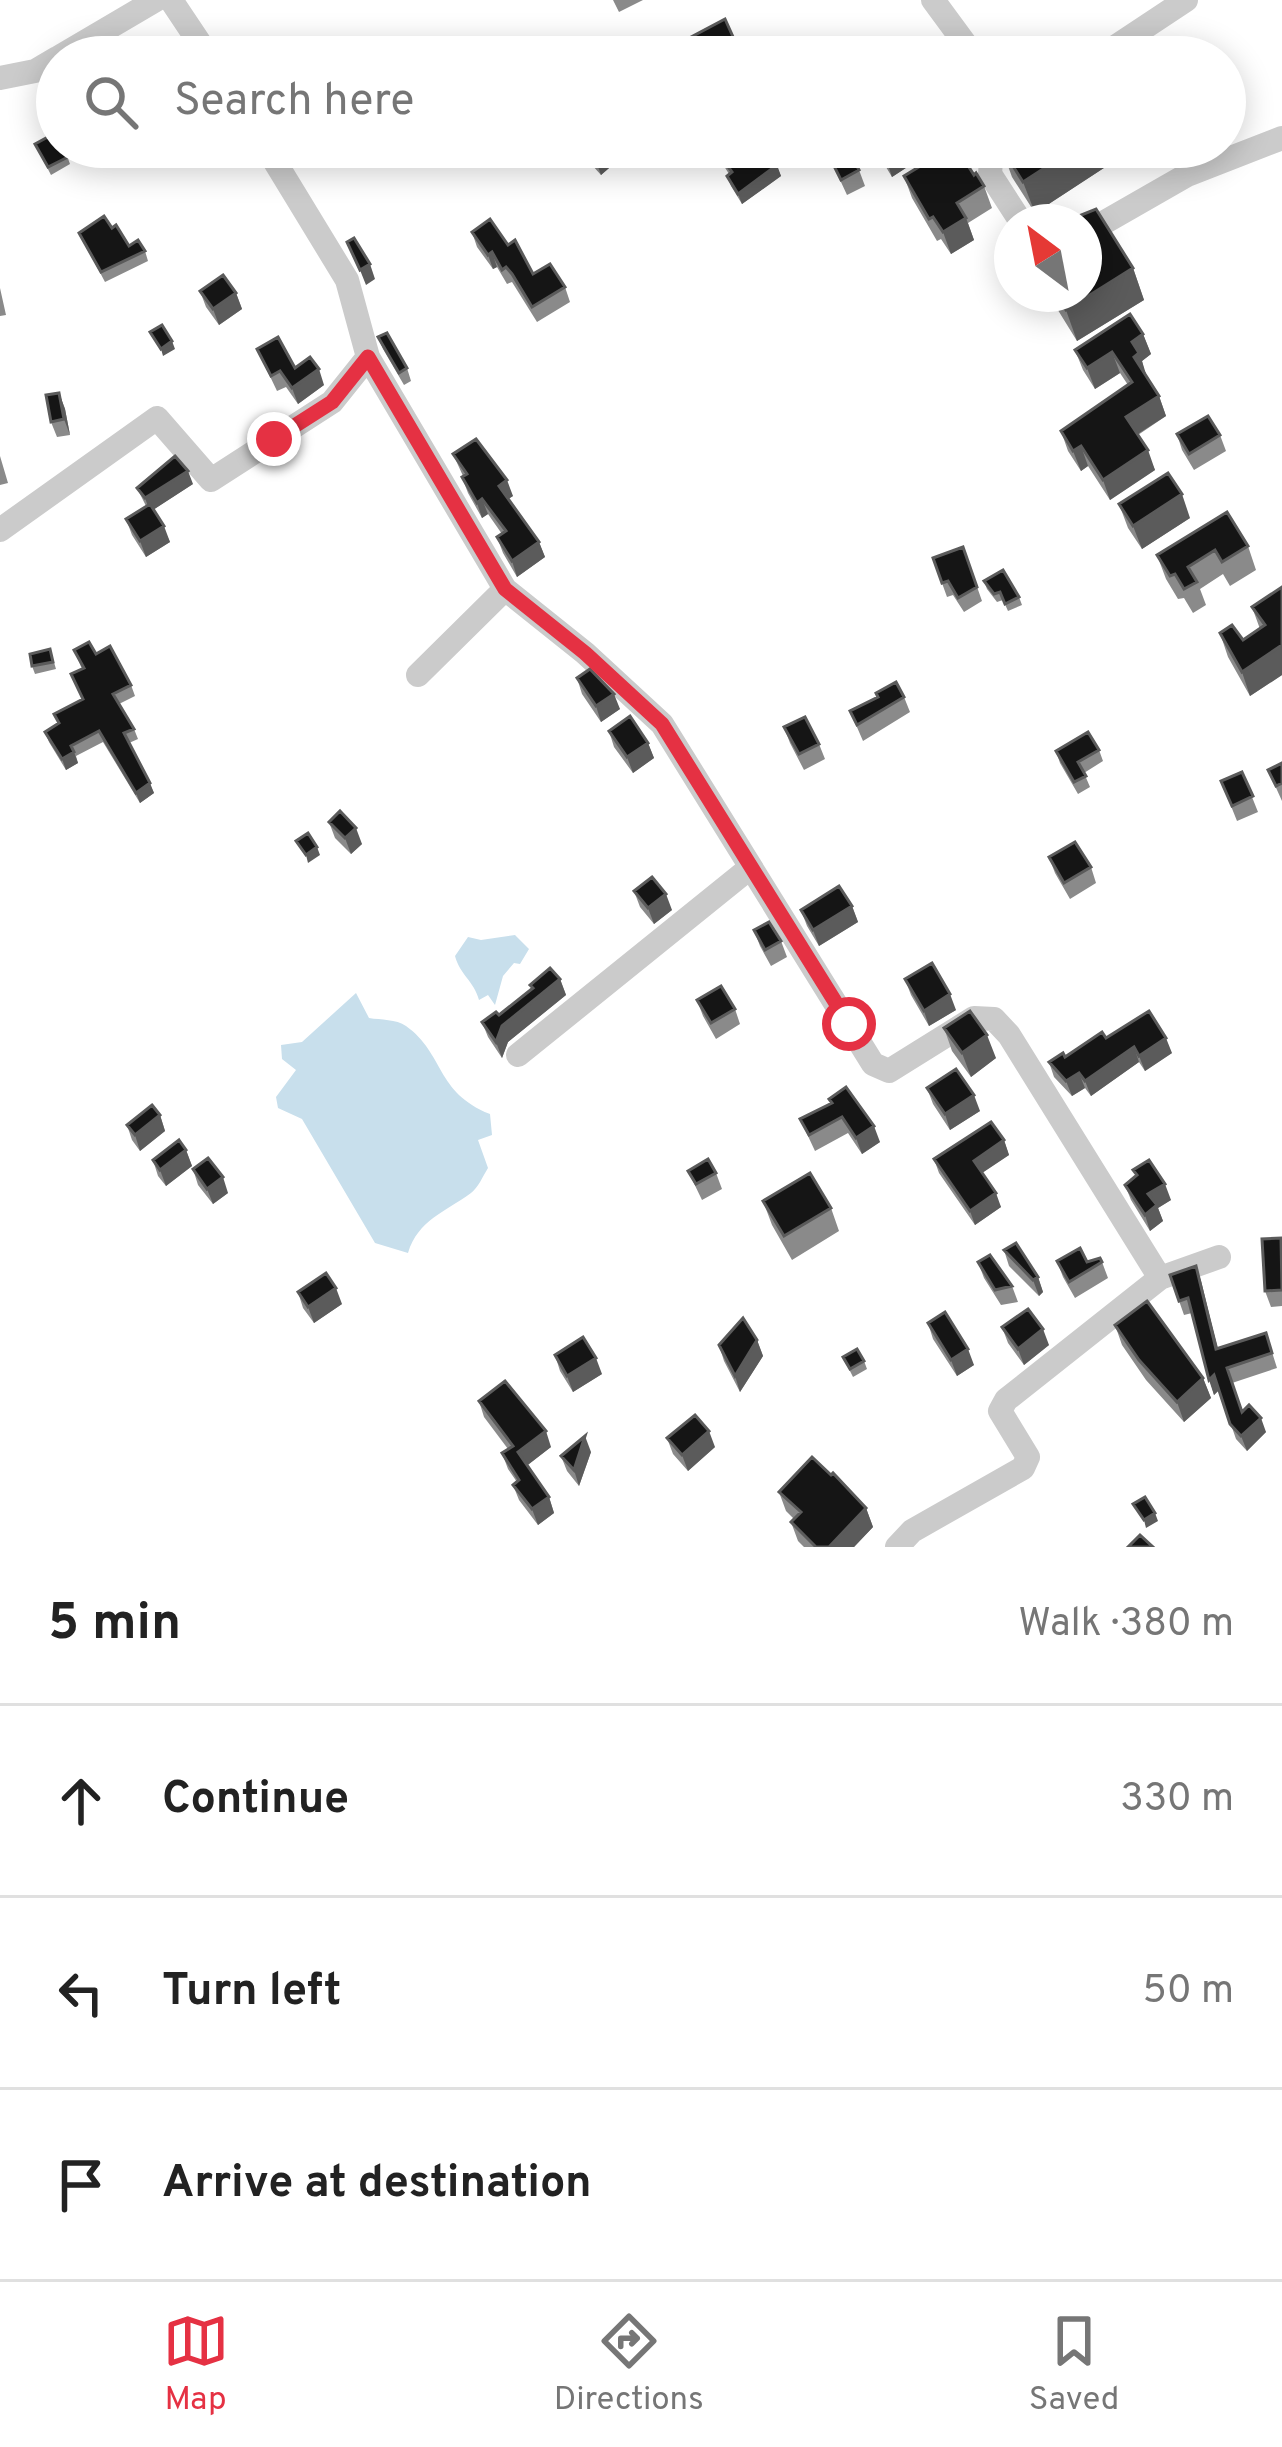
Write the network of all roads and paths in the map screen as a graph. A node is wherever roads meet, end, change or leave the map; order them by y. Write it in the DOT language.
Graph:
graph roads {
  1 [pos="156,0"];
  2 [pos="171,0"];
  3 [pos="933,0"];
  4 [pos="1186,0"];
  5 [pos="95,36"];
  6 [pos="195,36"];
  7 [pos="960,36"];
  8 [pos="1132,36"];
  9 [pos="36,70"];
  10 [pos="0,78"];
  11 [pos="1282,138"];
  12 [pos="1246,152"];
  13 [pos="279,168"];
  14 [pos="990,168"];
  15 [pos="1205,168"];
  16 [pos="1009,204"];
  17 [pos="1102,224"];
  18 [pos="368,357"];
  19 [pos="0,530"];
  20 [pos="505,589"];
  21 [pos="418,674"];
  22 [pos="752,867"];
  23 [pos="518,1055"];
  24 [pos="1220,1257"];
  25 [pos="1160,1277"];
  26 [pos="897,1547"];
  1 -- 5 [label="street"];
  2 -- 6 [label="street"];
  3 -- 7 [label="street"];
  4 -- 8 [label="street"];
  9 -- 10 [label="street"];
  11 -- 12 [label="street"];
  13 -- 18 [label="street"];
  14 -- 16 [label="street"];
  15 -- 17 [label="street"];
  18 -- 19 [label="street"];
  18 -- 20 [label="street"];
  20 -- 21 [label="street"];
  20 -- 22 [label="street"];
  22 -- 23 [label="street"];
  22 -- 25 [label="street"];
  24 -- 25 [label="street"];
  25 -- 26 [label="street"];
}
